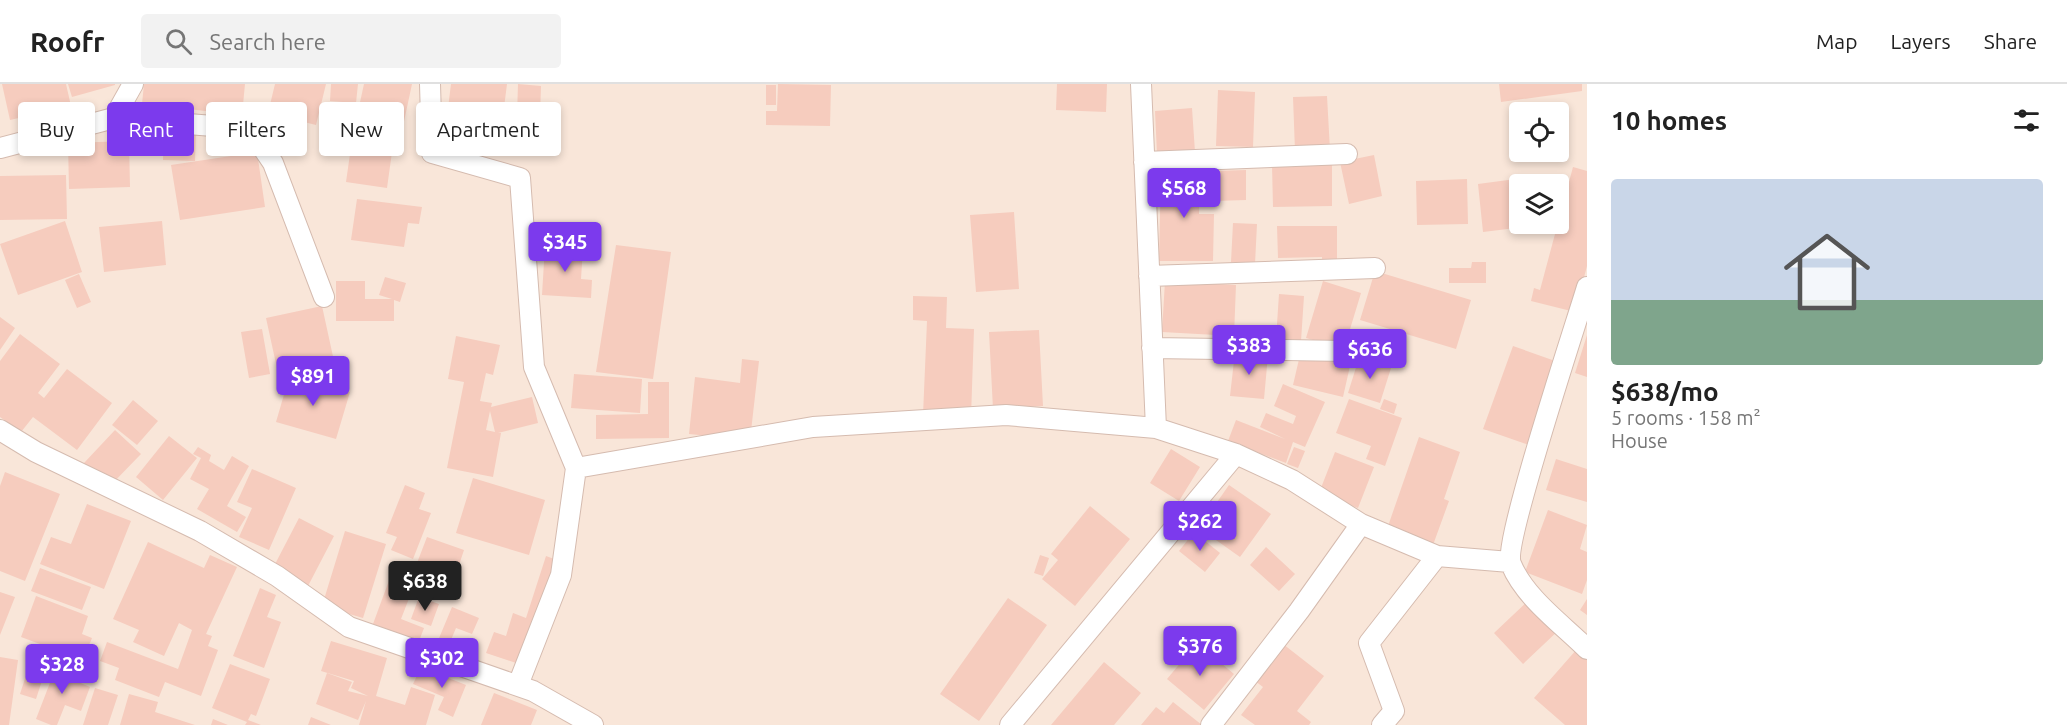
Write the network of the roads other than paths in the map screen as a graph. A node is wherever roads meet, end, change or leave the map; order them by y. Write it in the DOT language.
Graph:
graph roads {
  1 [pos="133,84"];
  2 [pos="430,84"];
  3 [pos="1141,84"];
  4 [pos="123,102"];
  5 [pos="107,120"];
  6 [pos="194,124"];
  7 [pos="0,148"];
  8 [pos="1347,154"];
  9 [pos="1144,162"];
  10 [pos="1375,268"];
  11 [pos="1149,276"];
  12 [pos="1587,287"];
  13 [pos="324,297"];
  14 [pos="1152,348"];
  15 [pos="1346,351"];
  16 [pos="1155,428"];
  17 [pos="0,430"];
  18 [pos="1236,454"];
  19 [pos="576,468"];
  20 [pos="1361,524"];
  21 [pos="1437,556"];
  22 [pos="1510,562"];
  23 [pos="1587,649"];
  24 [pos="518,685"];
  25 [pos="593,725"];
  26 [pos="1010,725"];
  27 [pos="1211,725"];
  28 [pos="1382,725"];
  1 -- 4 [label="street"];
  2 -- 19 [label="street"];
  3 -- 9 [label="street"];
  5 -- 7 [label="street"];
  6 -- 13 [label="street"];
  8 -- 9 [label="street"];
  9 -- 11 [label="street"];
  10 -- 11 [label="street"];
  11 -- 14 [label="street"];
  12 -- 22 [label="street"];
  14 -- 15 [label="street"];
  14 -- 16 [label="street"];
  16 -- 18 [label="street"];
  16 -- 19 [label="street"];
  17 -- 24 [label="street"];
  18 -- 20 [label="street"];
  18 -- 26 [label="street"];
  19 -- 24 [label="street"];
  20 -- 21 [label="street"];
  20 -- 27 [label="street"];
  21 -- 22 [label="street"];
  21 -- 28 [label="street"];
  22 -- 23 [label="street"];
  24 -- 25 [label="street"];
}
